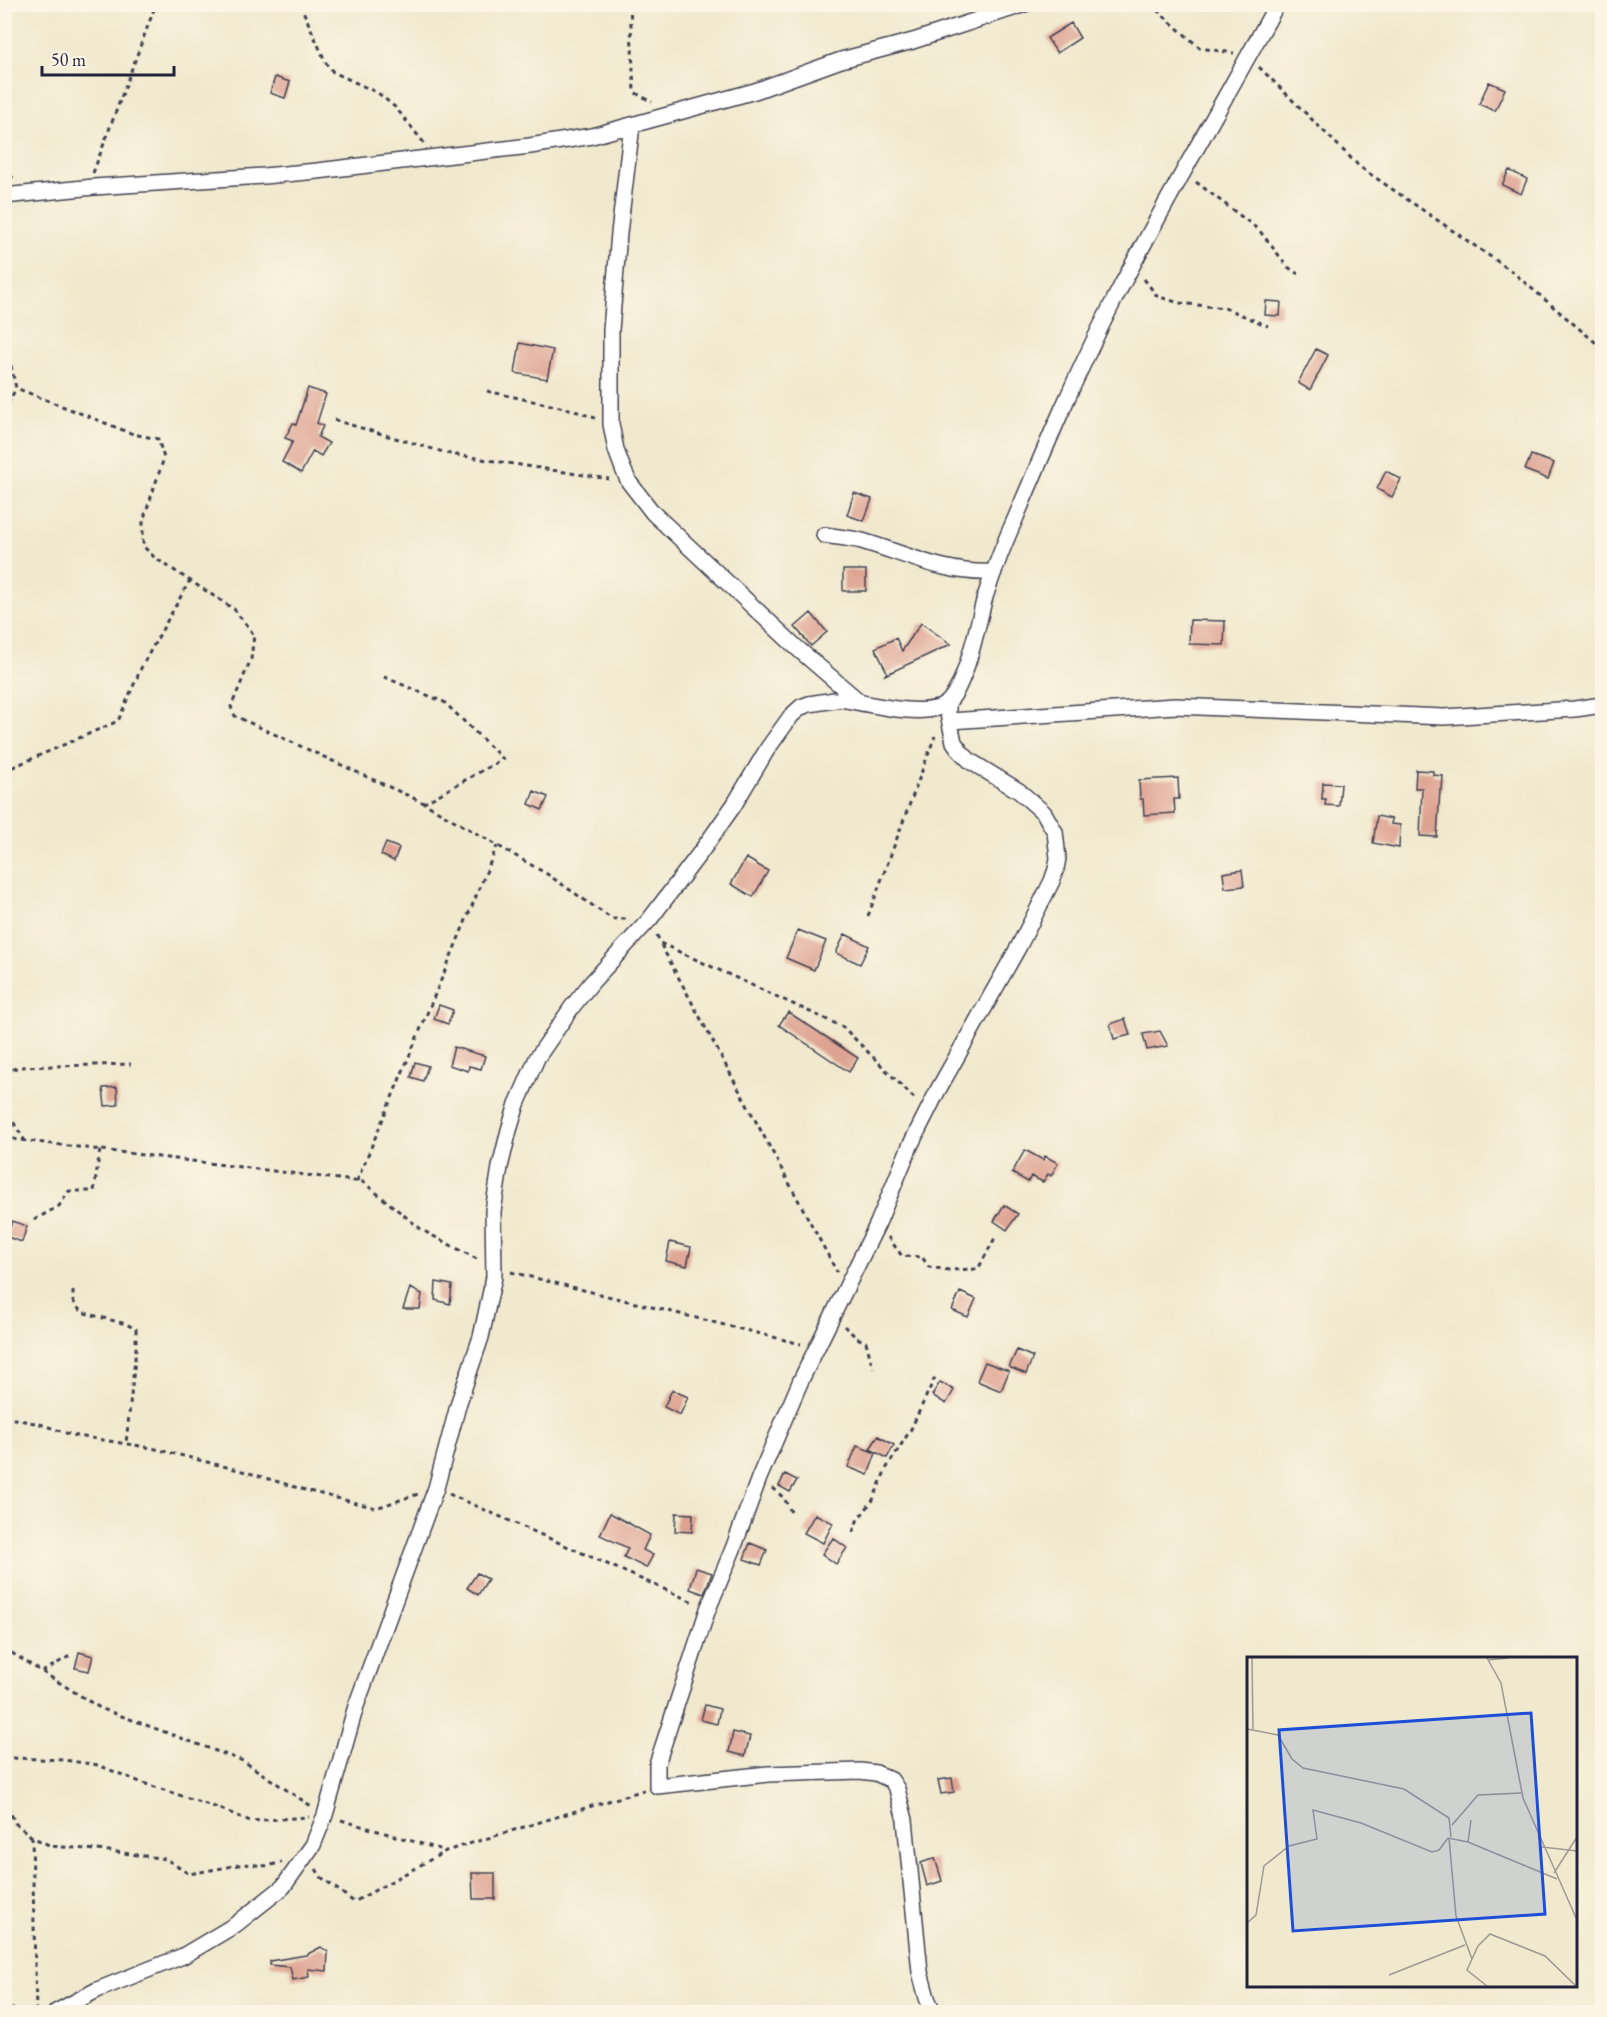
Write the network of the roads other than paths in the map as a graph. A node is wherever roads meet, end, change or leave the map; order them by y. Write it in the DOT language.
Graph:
graph roads {
  1 [pos="1025,4"];
  2 [pos="1277,4"];
  3 [pos="632,125"];
  4 [pos="4,196"];
  5 [pos="824,535"];
  6 [pos="994,572"];
  7 [pos="861,703"];
  8 [pos="948,703"];
  9 [pos="1602,705"];
  10 [pos="950,721"];
  11 [pos="56,2013"];
  12 [pos="933,2013"];
  1 -- 3 [label="street"];
  2 -- 6 [label="street"];
  3 -- 4 [label="street"];
  3 -- 7 [label="street"];
  5 -- 6 [label="street"];
  6 -- 8 [label="street"];
  7 -- 8 [label="street"];
  7 -- 11 [label="street"];
  8 -- 10 [label="street"];
  9 -- 10 [label="street"];
  10 -- 12 [label="street"];
}
